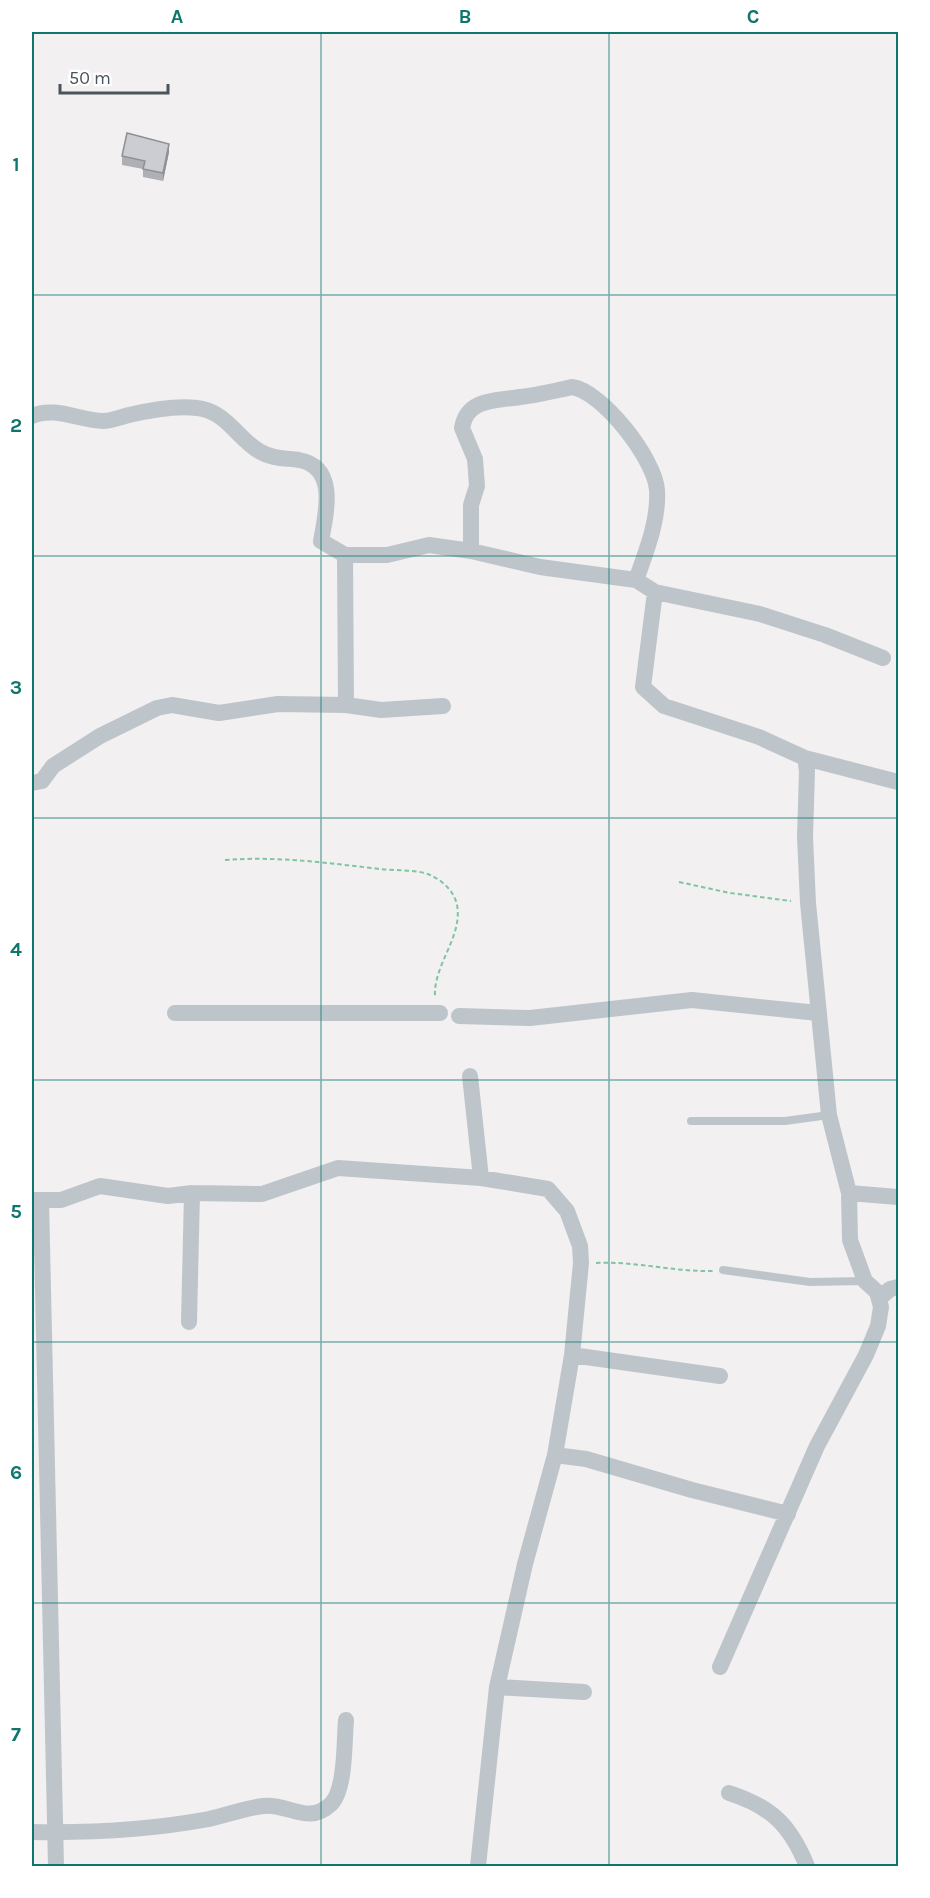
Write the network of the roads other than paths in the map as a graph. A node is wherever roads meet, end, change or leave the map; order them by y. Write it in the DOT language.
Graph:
graph roads {
  1 [pos="32,416"];
  2 [pos="471,551"];
  3 [pos="345,555"];
  4 [pos="636,580"];
  5 [pos="655,592"];
  6 [pos="883,658"];
  7 [pos="346,705"];
  8 [pos="442,706"];
  9 [pos="805,758"];
  10 [pos="898,782"];
  11 [pos="32,783"];
  12 [pos="175,1013"];
  13 [pos="440,1013"];
  14 [pos="818,1013"];
  15 [pos="459,1016"];
  16 [pos="470,1076"];
  17 [pos="828,1115"];
  18 [pos="691,1121"];
  19 [pos="482,1178"];
  20 [pos="192,1193"];
  21 [pos="849,1193"];
  22 [pos="898,1197"];
  23 [pos="36,1200"];
  24 [pos="723,1270"];
  25 [pos="865,1281"];
  26 [pos="898,1287"];
  27 [pos="880,1298"];
  28 [pos="189,1323"];
  29 [pos="572,1355"];
  30 [pos="720,1376"];
  31 [pos="555,1455"];
  32 [pos="788,1514"];
  33 [pos="720,1667"];
  34 [pos="497,1687"];
  35 [pos="584,1692"];
  36 [pos="346,1720"];
  37 [pos="729,1793"];
  38 [pos="32,1832"];
  39 [pos="57,1833"];
  40 [pos="56,1866"];
  41 [pos="478,1866"];
  42 [pos="807,1866"];
  1 -- 3 [label="street"];
  2 -- 3 [label="street"];
  2 -- 4 [label="street"];
  2 -- 4 [label="street"];
  3 -- 7 [label="street"];
  4 -- 5 [label="street"];
  5 -- 6 [label="street"];
  5 -- 9 [label="street"];
  7 -- 8 [label="street"];
  7 -- 11 [label="street"];
  9 -- 10 [label="street"];
  9 -- 14 [label="street"];
  12 -- 13 [label="street"];
  14 -- 15 [label="street"];
  14 -- 17 [label="street"];
  16 -- 19 [label="street"];
  17 -- 18 [label="lane"];
  17 -- 21 [label="street"];
  19 -- 20 [label="street"];
  19 -- 29 [label="street"];
  20 -- 23 [label="street"];
  20 -- 28 [label="street"];
  21 -- 22 [label="street"];
  21 -- 25 [label="street"];
  23 -- 39 [label="street"];
  24 -- 25 [label="lane"];
  25 -- 27 [label="street"];
  26 -- 27 [label="street"];
  27 -- 32 [label="street"];
  29 -- 30 [label="street"];
  29 -- 31 [label="street"];
  31 -- 32 [label="street"];
  31 -- 34 [label="street"];
  32 -- 33 [label="street"];
  34 -- 35 [label="street"];
  34 -- 41 [label="street"];
  36 -- 39 [label="street"];
  37 -- 42 [label="street"];
  38 -- 39 [label="street"];
  39 -- 40 [label="street"];
}
